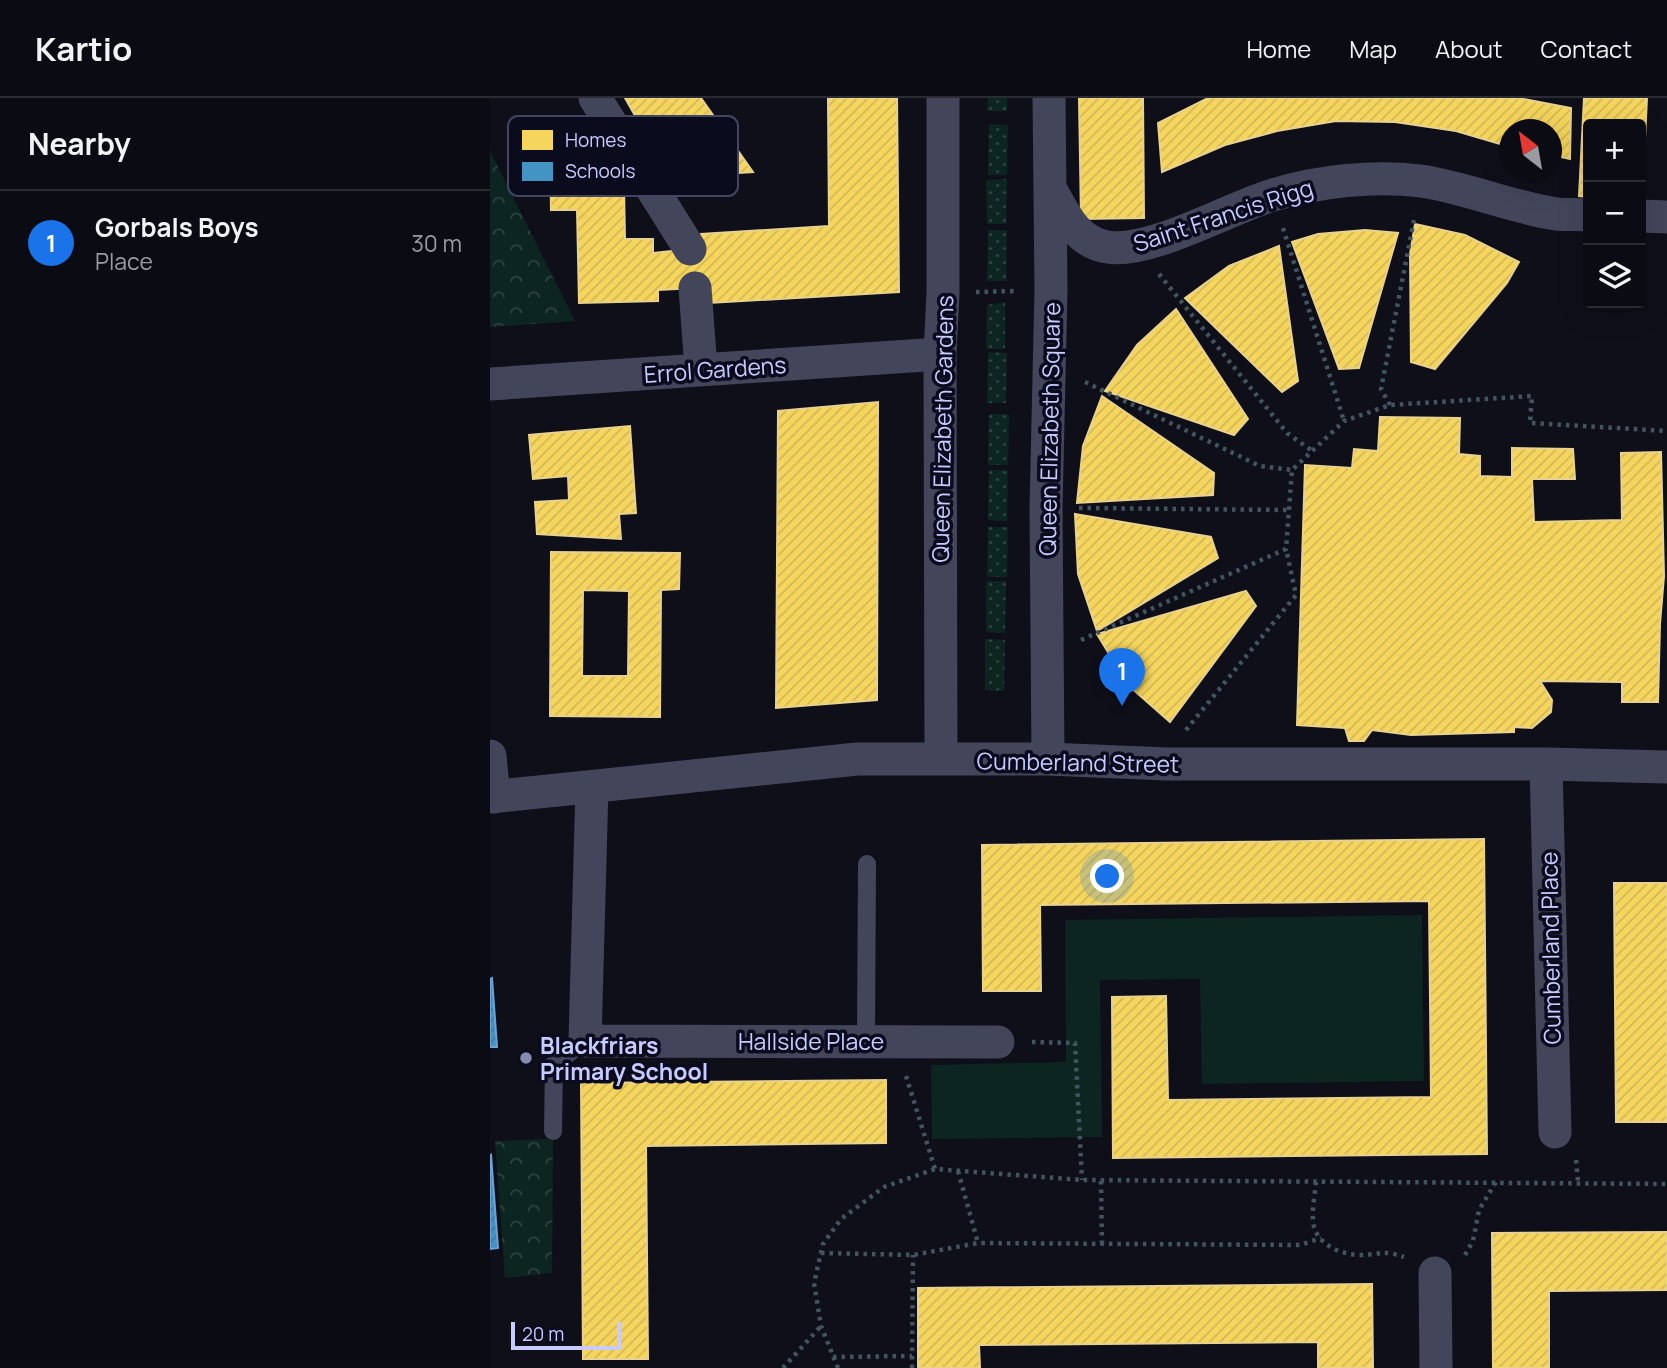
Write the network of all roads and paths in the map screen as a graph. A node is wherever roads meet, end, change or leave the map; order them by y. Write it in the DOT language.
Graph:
graph roads {
  1 [pos="595,98"];
  2 [pos="943,98"];
  3 [pos="1049,98"];
  4 [pos="606,116"];
  5 [pos="1421,181"];
  6 [pos="1050,188"];
  7 [pos="1273,195"];
  8 [pos="657,196"];
  9 [pos="1583,215"];
  10 [pos="1646,216"];
  11 [pos="1667,217"];
  12 [pos="1137,247"];
  13 [pos="690,249"];
  14 [pos="695,288"];
  15 [pos="1051,290"];
  16 [pos="943,293"];
  17 [pos="940,354"];
  18 [pos="1049,363"];
  19 [pos="701,369"];
  20 [pos="490,384"];
  21 [pos="1390,405"];
  22 [pos="1344,421"];
  23 [pos="1667,431"];
  24 [pos="1311,450"];
  25 [pos="1292,470"];
  26 [pos="1046,508"];
  27 [pos="1288,510"];
  28 [pos="1286,549"];
  29 [pos="1048,654"];
  30 [pos="490,756"];
  31 [pos="941,759"];
  32 [pos="1048,759"];
  33 [pos="1166,764"];
  34 [pos="1546,764"];
  35 [pos="1667,767"];
  36 [pos="592,787"];
  37 [pos="492,797"];
  38 [pos="867,864"];
  39 [pos="586,1041"];
  40 [pos="880,1041"];
  41 [pos="998,1042"];
  42 [pos="553,1131"];
  43 [pos="1555,1132"];
  44 [pos="935,1169"];
  45 [pos="958,1171"];
  46 [pos="1082,1180"];
  47 [pos="1101,1181"];
  48 [pos="1316,1182"];
  49 [pos="1496,1182"];
  50 [pos="1667,1184"];
  51 [pos="1321,1238"];
  52 [pos="978,1243"];
  53 [pos="1102,1244"];
  54 [pos="821,1253"];
  55 [pos="913,1255"];
  56 [pos="1435,1273"];
  57 [pos="821,1326"];
  58 [pos="912,1356"];
  59 [pos="833,1357"];
  60 [pos="783,1368"];
  61 [pos="838,1368"];
  62 [pos="912,1368"];
  63 [pos="1436,1368"];
  1 -- 4 [label="street"];
  2 -- 16 [label="street, Queen Elizabeth Gardens"];
  3 -- 6 [label="street, Queen Elizabeth Square"];
  5 -- 7 [label="street, Saint Francis Rigg"];
  5 -- 9 [label="street, Saint Francis Rigg"];
  5 -- 21 [label="path"];
  6 -- 12 [label="street, Saint Francis Rigg"];
  6 -- 15 [label="street, Queen Elizabeth Square"];
  7 -- 12 [label="street, Saint Francis Rigg"];
  7 -- 22 [label="path"];
  8 -- 13 [label="street"];
  10 -- 11 [label="street"];
  12 -- 24 [label="path"];
  14 -- 19 [label="street"];
  15 -- 16 [label="path"];
  15 -- 18 [label="street, Queen Elizabeth Square"];
  16 -- 17 [label="street, Queen Elizabeth Gardens"];
  17 -- 19 [label="street, Errol Gardens"];
  17 -- 31 [label="street, Queen Elizabeth Gardens"];
  18 -- 25 [label="path"];
  18 -- 26 [label="street, Queen Elizabeth Square"];
  19 -- 20 [label="street, Errol Gardens"];
  21 -- 22 [label="path"];
  21 -- 23 [label="path"];
  22 -- 24 [label="path"];
  24 -- 25 [label="path"];
  25 -- 27 [label="path"];
  26 -- 27 [label="path"];
  26 -- 29 [label="street, Queen Elizabeth Square"];
  27 -- 28 [label="path"];
  28 -- 29 [label="path"];
  28 -- 33 [label="path"];
  29 -- 32 [label="street, Queen Elizabeth Square"];
  30 -- 37 [label="street"];
  31 -- 32 [label="street, Cumberland Street"];
  31 -- 36 [label="street, Cumberland Street"];
  32 -- 33 [label="street, Cumberland Street"];
  33 -- 34 [label="street, Cumberland Street"];
  34 -- 35 [label="street, Cumberland Street"];
  34 -- 43 [label="street, Cumberland Place"];
  36 -- 37 [label="street, Cumberland Street"];
  36 -- 39 [label="street"];
  38 -- 40 [label="lane"];
  39 -- 40 [label="street, Hallside Place"];
  39 -- 42 [label="lane"];
  40 -- 41 [label="street, Hallside Place"];
  40 -- 44 [label="path"];
  41 -- 46 [label="path"];
  44 -- 45 [label="path"];
  44 -- 54 [label="path"];
  45 -- 46 [label="path"];
  45 -- 52 [label="path"];
  46 -- 47 [label="path"];
  47 -- 48 [label="path"];
  47 -- 53 [label="path"];
  48 -- 49 [label="path"];
  48 -- 51 [label="path"];
  49 -- 50 [label="path"];
  49 -- 56 [label="path"];
  51 -- 53 [label="path"];
  51 -- 56 [label="path"];
  52 -- 53 [label="path"];
  52 -- 55 [label="path"];
  54 -- 55 [label="path"];
  54 -- 57 [label="path"];
  55 -- 58 [label="path"];
  56 -- 63 [label="street"];
  57 -- 59 [label="path"];
  57 -- 60 [label="path"];
  58 -- 59 [label="path"];
  58 -- 62 [label="path"];
  59 -- 61 [label="path"];
}
